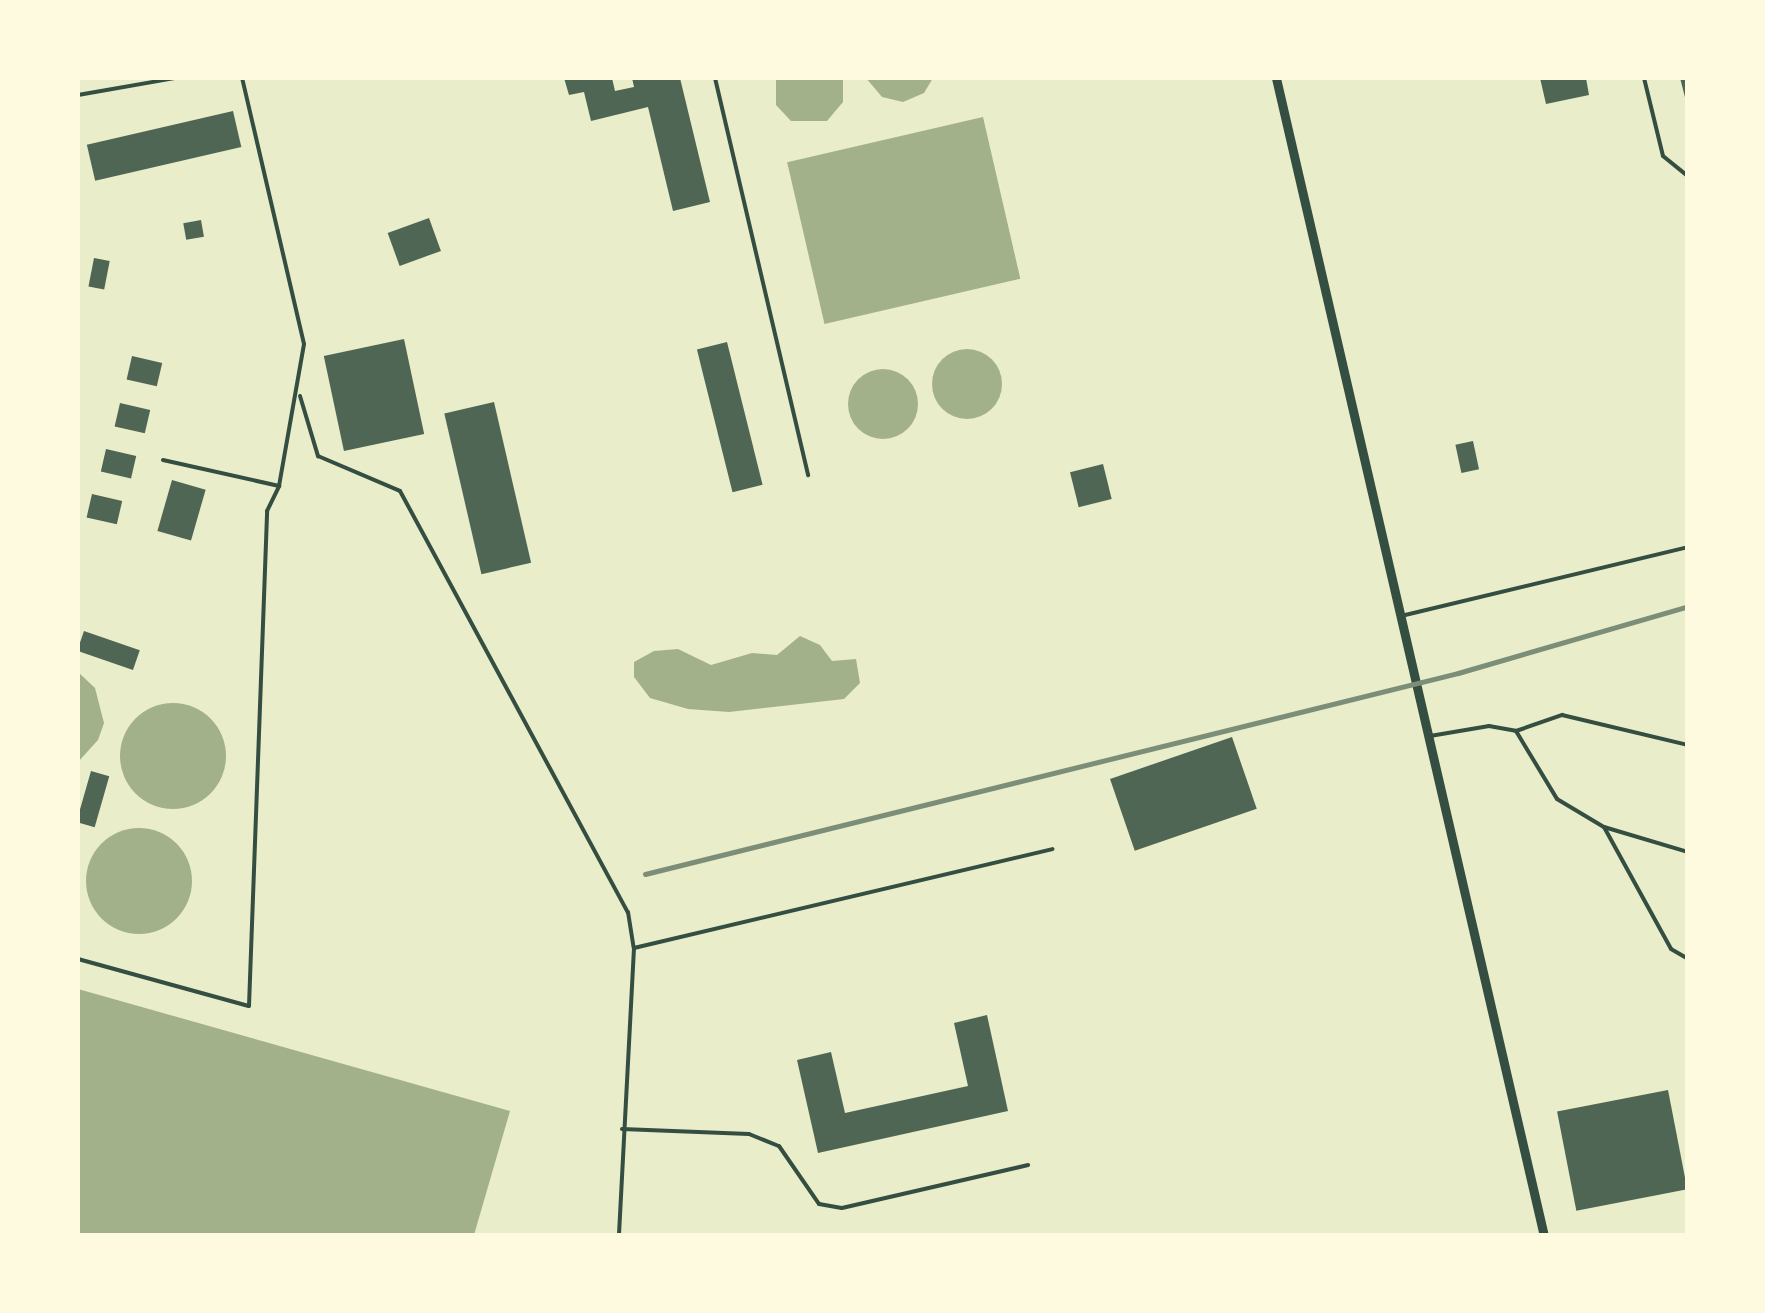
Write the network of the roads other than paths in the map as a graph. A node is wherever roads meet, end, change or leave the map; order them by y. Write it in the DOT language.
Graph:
graph roads {
  1 [pos="174,78"];
  2 [pos="242,78"];
  3 [pos="715,78"];
  4 [pos="1276,78"];
  5 [pos="1644,78"];
  6 [pos="78,95"];
  7 [pos="1688,176"];
  8 [pos="299,391"];
  9 [pos="163,460"];
  10 [pos="808,475"];
  11 [pos="279,486"];
  12 [pos="1688,547"];
  13 [pos="1400,616"];
  14 [pos="1516,731"];
  15 [pos="1428,736"];
  16 [pos="1688,745"];
  17 [pos="1604,827"];
  18 [pos="1052,850"];
  19 [pos="1688,852"];
  20 [pos="634,948"];
  21 [pos="78,959"];
  22 [pos="1688,960"];
  23 [pos="621,1130"];
  24 [pos="1028,1165"];
  25 [pos="619,1236"];
  26 [pos="1544,1236"];
  1 -- 6 [label="lane"];
  2 -- 8 [label="lane"];
  3 -- 10 [label="lane"];
  4 -- 13 [label="street"];
  5 -- 7 [label="lane"];
  8 -- 11 [label="lane"];
  8 -- 20 [label="lane"];
  9 -- 11 [label="lane"];
  11 -- 21 [label="lane"];
  12 -- 13 [label="lane"];
  13 -- 15 [label="street"];
  14 -- 15 [label="lane"];
  14 -- 16 [label="lane"];
  14 -- 17 [label="lane"];
  15 -- 26 [label="street"];
  17 -- 19 [label="lane"];
  17 -- 22 [label="lane"];
  18 -- 20 [label="lane"];
  20 -- 23 [label="lane"];
  23 -- 24 [label="lane"];
  23 -- 25 [label="lane"];
}
